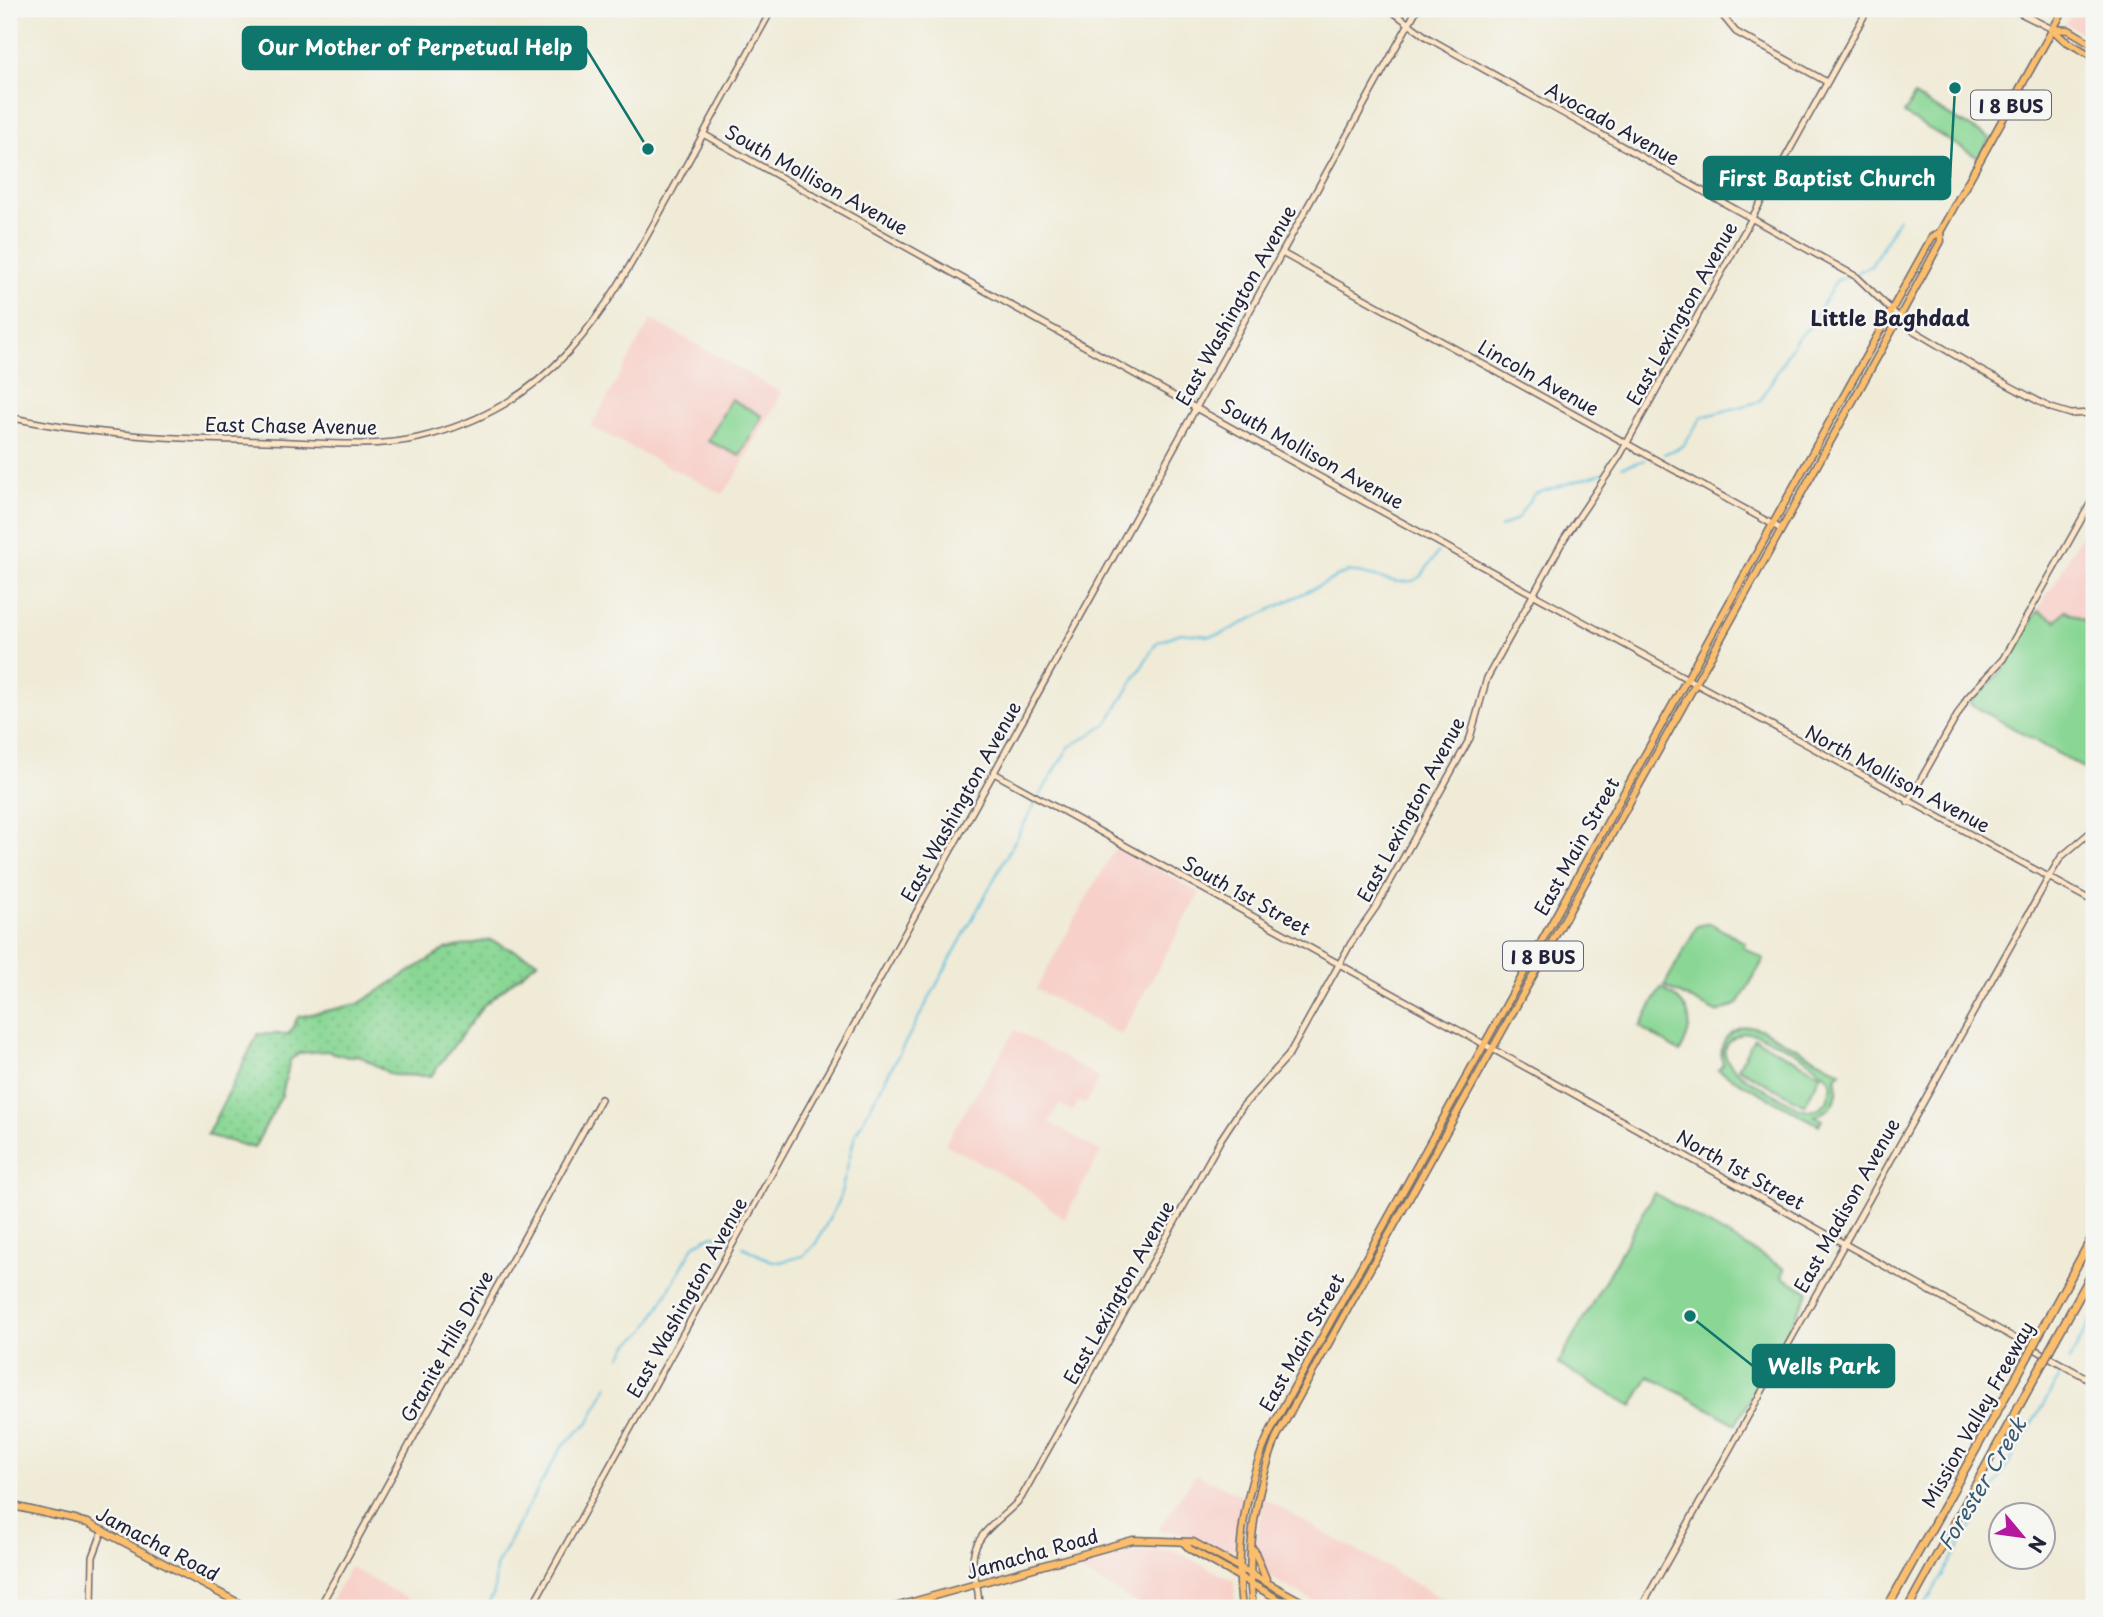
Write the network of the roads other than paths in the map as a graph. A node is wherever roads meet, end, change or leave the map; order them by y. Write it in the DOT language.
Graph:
graph roads {
  1 [pos="772,9"];
  2 [pos="1389,9"];
  3 [pos="1417,9"];
  4 [pos="1717,9"];
  5 [pos="1856,9"];
  6 [pos="2012,9"];
  7 [pos="2064,9"];
  8 [pos="1866,11"];
  9 [pos="1409,25"];
  10 [pos="2052,29"];
  11 [pos="2094,45"];
  12 [pos="2094,57"];
  13 [pos="1827,82"];
  14 [pos="703,134"];
  15 [pos="1752,219"];
  16 [pos="1940,232"];
  17 [pos="1282,253"];
  18 [pos="1891,312"];
  19 [pos="1899,318"];
  20 [pos="1196,407"];
  21 [pos="2094,413"];
  22 [pos="9,417"];
  23 [pos="1627,443"];
  24 [pos="2094,497"];
  25 [pos="1773,524"];
  26 [pos="1781,529"];
  27 [pos="1745,574"];
  28 [pos="1753,579"];
  29 [pos="1533,596"];
  30 [pos="1687,680"];
  31 [pos="1695,684"];
  32 [pos="994,773"];
  33 [pos="1909,802"];
  34 [pos="2094,829"];
  35 [pos="2049,877"];
  36 [pos="2094,902"];
  37 [pos="1339,964"];
  38 [pos="1484,1045"];
  39 [pos="1491,1049"];
  40 [pos="601,1099"];
  41 [pos="2094,1234"];
  42 [pos="1843,1243"];
  43 [pos="2094,1270"];
  44 [pos="1303,1378"];
  45 [pos="2094,1382"];
  46 [pos="9,1505"];
  47 [pos="103,1530"];
  48 [pos="1183,1542"];
  49 [pos="1252,1542"];
  50 [pos="1241,1549"];
  51 [pos="1224,1559"];
  52 [pos="1240,1567"];
  53 [pos="1251,1573"];
  54 [pos="1240,1577"];
  55 [pos="1268,1582"];
  56 [pos="1251,1584"];
  57 [pos="976,1585"];
  58 [pos="1269,1593"];
  59 [pos="1253,1606"];
  60 [pos="92,1608"];
  61 [pos="248,1608"];
  62 [pos="319,1608"];
  63 [pos="531,1608"];
  64 [pos="891,1608"];
  65 [pos="978,1608"];
  66 [pos="1242,1608"];
  67 [pos="1294,1608"];
  68 [pos="1313,1608"];
  69 [pos="1640,1608"];
  70 [pos="1887,1608"];
  71 [pos="1909,1608"];
  1 -- 14 [label="street, East Chase Avenue"];
  2 -- 9 [label="street, Avocado Avenue"];
  3 -- 9 [label="street, East Washington Avenue"];
  4 -- 13 [label="street"];
  5 -- 8 [label="street"];
  6 -- 10 [label="street"];
  7 -- 10 [label="main road, I 8 BUS"];
  8 -- 13 [label="street, East Lexington Avenue"];
  9 -- 15 [label="street, Avocado Avenue"];
  9 -- 17 [label="street, East Washington Avenue"];
  10 -- 11 [label="main road"];
  10 -- 12 [label="main road"];
  10 -- 16 [label="main road, East Main Street / I 8 BUS"];
  13 -- 15 [label="street, East Lexington Avenue"];
  14 -- 20 [label="street, South Mollison Avenue"];
  14 -- 22 [label="street, East Chase Avenue"];
  15 -- 18 [label="street, Avocado Avenue"];
  15 -- 23 [label="street, East Lexington Avenue"];
  16 -- 18 [label="main road, East Main Street / I 8 BUS"];
  16 -- 19 [label="main road, East Main Street / I 8 BUS"];
  17 -- 20 [label="street, East Washington Avenue"];
  17 -- 23 [label="street, Lincoln Avenue"];
  18 -- 19 [label="street, Avocado Avenue"];
  18 -- 25 [label="main road, East Main Street / I 8 BUS"];
  19 -- 21 [label="street, Avocado Avenue"];
  19 -- 26 [label="main road, East Main Street / I 8 BUS"];
  20 -- 29 [label="street, South Mollison Avenue"];
  20 -- 32 [label="street, East Washington Avenue"];
  23 -- 25 [label="street, Lincoln Avenue"];
  23 -- 29 [label="street, East Lexington Avenue"];
  24 -- 33 [label="street"];
  25 -- 26 [label="street, Lincoln Avenue"];
  25 -- 27 [label="main road, East Main Street / I 8 BUS"];
  26 -- 28 [label="main road, East Main Street / I 8 BUS"];
  27 -- 28 [label="main road"];
  27 -- 30 [label="main road, East Main Street / I 8 BUS"];
  28 -- 31 [label="main road, East Main Street / I 8 BUS"];
  29 -- 30 [label="street, South Mollison Avenue"];
  29 -- 37 [label="street, East Lexington Avenue"];
  30 -- 31 [label="street, North Mollison Avenue"];
  30 -- 38 [label="main road, East Main Street / I 8 BUS"];
  31 -- 33 [label="street, North Mollison Avenue"];
  31 -- 39 [label="main road, East Main Street / I 8 BUS"];
  32 -- 37 [label="street, South 1st Street"];
  32 -- 63 [label="street, East Washington Avenue"];
  33 -- 35 [label="street, North Mollison Avenue"];
  34 -- 35 [label="street, East Madison Avenue"];
  35 -- 36 [label="street, North Mollison Avenue"];
  35 -- 42 [label="street, East Madison Avenue"];
  37 -- 38 [label="street, South 1st Street"];
  37 -- 57 [label="street, East Lexington Avenue"];
  38 -- 39 [label="street, North 1st Street"];
  38 -- 44 [label="main road, East Main Street / I 8 BUS"];
  39 -- 42 [label="street, North 1st Street"];
  39 -- 44 [label="main road, East Main Street / I 8 BUS"];
  40 -- 62 [label="street, Granite Hills Drive"];
  41 -- 70 [label="highway, Mission Valley Freeway, bridge"];
  42 -- 45 [label="street, North 1st Street"];
  42 -- 69 [label="street, East Madison Avenue"];
  43 -- 71 [label="highway, Mission Valley Freeway, bridge"];
  44 -- 49 [label="main road, East Main Street / I 8 BUS"];
  44 -- 50 [label="main road, East Main Street / I 8 BUS"];
  46 -- 47 [label="main road, Jamacha Road"];
  47 -- 60 [label="street"];
  47 -- 61 [label="main road, Jamacha Road"];
  48 -- 51 [label="main road, Jamacha Road"];
  48 -- 54 [label="main road"];
  48 -- 57 [label="main road, Jamacha Road"];
  49 -- 53 [label="main road, East Main Street / I 8 BUS"];
  49 -- 55 [label="main road"];
  50 -- 51 [label="main road"];
  50 -- 52 [label="main road, East Main Street / I 8 BUS"];
  51 -- 52 [label="main road, Jamacha Road"];
  52 -- 53 [label="main road, Jamacha Road"];
  52 -- 54 [label="main road, East Main Street / I 8 BUS"];
  53 -- 55 [label="main road, Jamacha Road"];
  53 -- 56 [label="main road, East Main Street / I 8 BUS"];
  54 -- 56 [label="main road"];
  54 -- 66 [label="main road, East Main Street / I 8 BUS"];
  55 -- 68 [label="main road, Jamacha Road"];
  56 -- 58 [label="main road"];
  56 -- 59 [label="main road, East Main Street / I 8 BUS"];
  57 -- 64 [label="main road, Jamacha Road"];
  57 -- 65 [label="street, East Lexington Avenue"];
  58 -- 59 [label="main road"];
  58 -- 67 [label="main road"];
}
